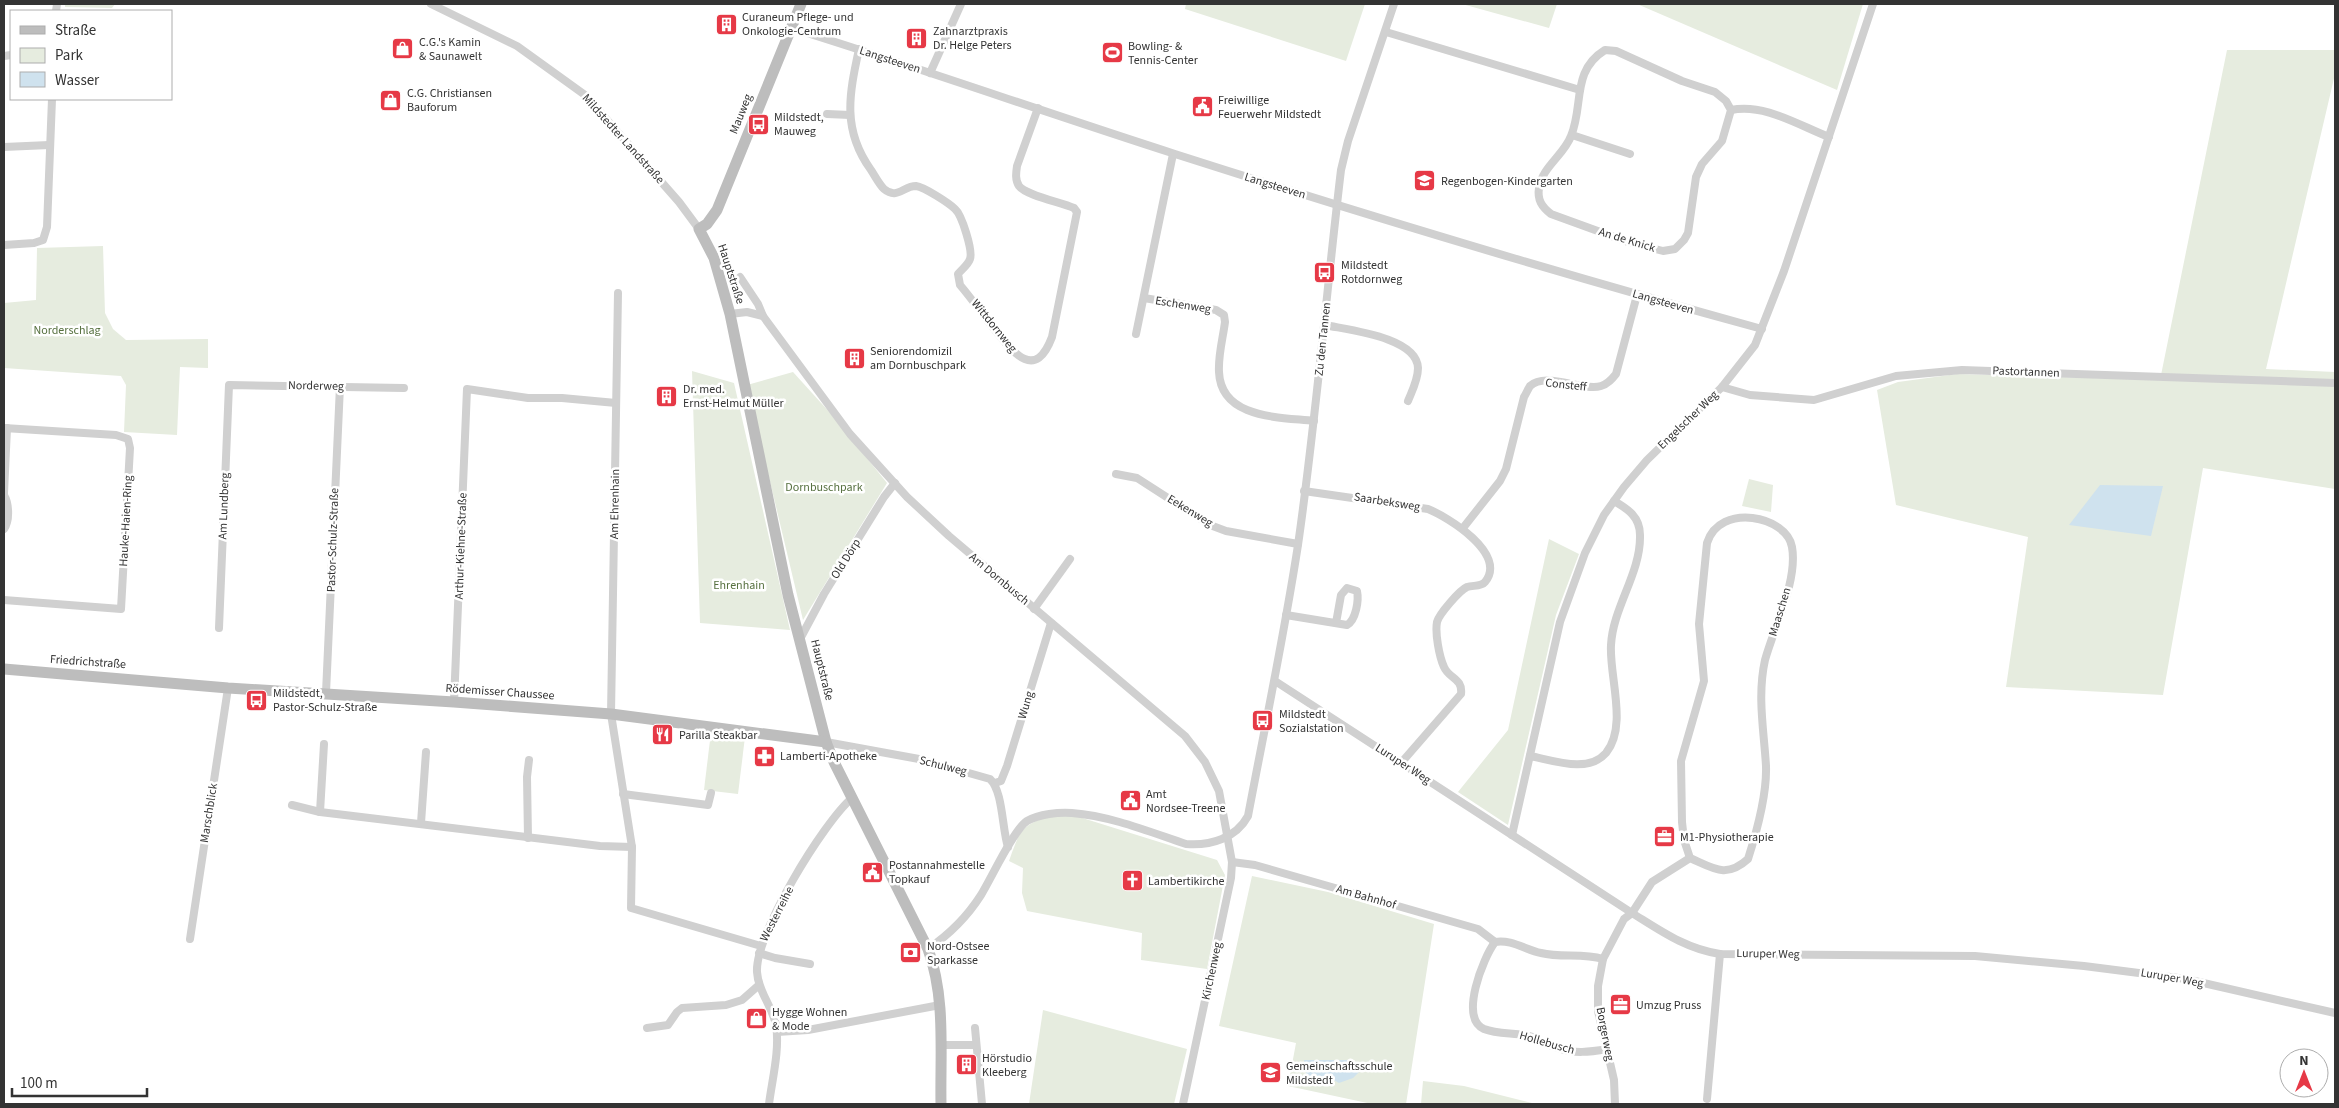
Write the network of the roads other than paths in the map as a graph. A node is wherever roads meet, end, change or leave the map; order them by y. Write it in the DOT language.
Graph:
graph roads {
  1 [pos="431,4"];
  2 [pos="801,4"];
  3 [pos="961,4"];
  4 [pos="1394,4"];
  5 [pos="1873,4"];
  6 [pos="792,28"];
  7 [pos="1386,32"];
  8 [pos="859,49"];
  9 [pos="930,73"];
  10 [pos="1580,90"];
  11 [pos="52,100"];
  12 [pos="1038,108"];
  13 [pos="1731,110"];
  14 [pos="828,114"];
  15 [pos="850,114"];
  16 [pos="1572,136"];
  17 [pos="1829,137"];
  18 [pos="49,145"];
  19 [pos="4,147"];
  20 [pos="1173,154"];
  21 [pos="1630,154"];
  22 [pos="1337,205"];
  23 [pos="699,229"];
  24 [pos="4,245"];
  25 [pos="740,277"];
  26 [pos="618,293"];
  27 [pos="1637,295"];
  28 [pos="1144,298"];
  29 [pos="730,314"];
  30 [pos="763,316"];
  31 [pos="1324,325"];
  32 [pos="1762,329"];
  33 [pos="1136,334"];
  34 [pos="2335,383"];
  35 [pos="229,385"];
  36 [pos="340,386"];
  37 [pos="1722,387"];
  38 [pos="404,388"];
  39 [pos="1408,401"];
  40 [pos="616,403"];
  41 [pos="1314,421"];
  42 [pos="5,428"];
  43 [pos="1116,474"];
  44 [pos="895,483"];
  45 [pos="1304,491"];
  46 [pos="4,494"];
  47 [pos="1614,501"];
  48 [pos="4,528"];
  49 [pos="1463,528"];
  50 [pos="1298,544"];
  51 [pos="1070,559"];
  52 [pos="4,600"];
  53 [pos="1034,609"];
  54 [pos="1286,615"];
  55 [pos="1051,623"];
  56 [pos="1336,623"];
  57 [pos="219,628"];
  58 [pos="800,639"];
  59 [pos="4,669"];
  60 [pos="1275,681"];
  61 [pos="170,682"];
  62 [pos="228,688"];
  63 [pos="326,693"];
  64 [pos="454,702"];
  65 [pos="611,714"];
  66 [pos="826,742"];
  67 [pos="324,744"];
  68 [pos="426,752"];
  69 [pos="1530,756"];
  70 [pos="530,760"];
  71 [pos="1401,763"];
  72 [pos="994,783"];
  73 [pos="711,793"];
  74 [pos="623,794"];
  75 [pos="852,798"];
  76 [pos="292,804"];
  77 [pos="320,812"];
  78 [pos="421,823"];
  79 [pos="1512,835"];
  80 [pos="1228,837"];
  81 [pos="528,838"];
  82 [pos="632,847"];
  83 [pos="1008,847"];
  84 [pos="1690,858"];
  85 [pos="1232,862"];
  86 [pos="1632,913"];
  87 [pos="190,939"];
  88 [pos="1495,942"];
  89 [pos="760,949"];
  90 [pos="928,949"];
  91 [pos="1720,954"];
  92 [pos="1603,959"];
  93 [pos="810,964"];
  94 [pos="759,985"];
  95 [pos="940,1004"];
  96 [pos="2335,1013"];
  97 [pos="647,1028"];
  98 [pos="974,1028"];
  99 [pos="777,1032"];
  100 [pos="940,1045"];
  101 [pos="976,1045"];
  102 [pos="1607,1049"];
  103 [pos="1707,1098"];
  104 [pos="769,1104"];
  105 [pos="941,1104"];
  106 [pos="982,1104"];
  107 [pos="1184,1104"];
  108 [pos="1615,1104"];
  1 -- 23 [label="street, Mildstedter Landstraße"];
  2 -- 6 [label="street, Mauweg"];
  3 -- 9 [label="street"];
  4 -- 7 [label="street, Zu den Tannen"];
  5 -- 17 [label="street, Engelscher Weg"];
  6 -- 8 [label="street, Langsteeven"];
  6 -- 23 [label="street, Mauweg"];
  7 -- 10 [label="street"];
  7 -- 22 [label="street, Zu den Tannen"];
  8 -- 9 [label="street, Langsteeven"];
  8 -- 15 [label="street, Wittdornweg"];
  9 -- 12 [label="street, Langsteeven"];
  10 -- 13 [label="street, An de Knick"];
  10 -- 16 [label="street, An de Knick"];
  11 -- 18 [label="street"];
  12 -- 15 [label="street, Wittdornweg"];
  12 -- 20 [label="street, Langsteeven"];
  13 -- 16 [label="street, An de Knick"];
  13 -- 17 [label="street"];
  14 -- 15 [label="street"];
  16 -- 21 [label="street"];
  17 -- 32 [label="street, Engelscher Weg"];
  18 -- 19 [label="street"];
  18 -- 24 [label="street"];
  20 -- 22 [label="street, Langsteeven"];
  20 -- 28 [label="street, Eschenweg"];
  22 -- 27 [label="street, Langsteeven"];
  22 -- 31 [label="street, Zu den Tannen"];
  23 -- 29 [label="street, Hauptstraße"];
  25 -- 30 [label="street, Am Dornbusch"];
  26 -- 40 [label="street, Am Ehrenhain"];
  27 -- 32 [label="street, Langsteeven"];
  27 -- 49 [label="street, Consteff"];
  28 -- 33 [label="street, Eschenweg"];
  28 -- 41 [label="street, Eschenweg"];
  29 -- 30 [label="street"];
  29 -- 58 [label="street, Hauptstraße"];
  30 -- 44 [label="street, Am Dornbusch"];
  31 -- 39 [label="street"];
  31 -- 41 [label="street, Zu den Tannen"];
  32 -- 37 [label="street, Engelscher Weg"];
  34 -- 37 [label="street, Pastortannen"];
  35 -- 36 [label="street, Norderweg"];
  35 -- 57 [label="street, Am Lundberg"];
  36 -- 38 [label="street, Norderweg"];
  36 -- 63 [label="street, Pastor-Schulz-Straße"];
  37 -- 47 [label="street, Engelscher Weg"];
  40 -- 64 [label="street, Arthur-Kiehne-Straße"];
  40 -- 65 [label="street, Am Ehrenhain"];
  41 -- 45 [label="street, Zu den Tannen"];
  42 -- 46 [label="street"];
  42 -- 52 [label="street, Hauke-Haien-Ring"];
  43 -- 50 [label="street, Eekenweg"];
  44 -- 53 [label="street, Am Dornbusch"];
  44 -- 58 [label="street, Old Dörp"];
  45 -- 49 [label="street, Saarbeksweg"];
  45 -- 50 [label="street, Zu den Tannen"];
  46 -- 48 [label="street"];
  47 -- 69 [label="street, Engelscher Weg"];
  47 -- 69 [label="street"];
  49 -- 71 [label="street, Saarbeksweg"];
  50 -- 54 [label="street, Zu den Tannen"];
  51 -- 53 [label="street"];
  53 -- 55 [label="street, Am Dornbusch"];
  54 -- 56 [label="street"];
  54 -- 60 [label="street, Zu den Tannen"];
  55 -- 72 [label="street, Wung"];
  55 -- 80 [label="street, Am Dornbusch"];
  56 -- 56 [label="street"];
  58 -- 66 [label="street, Hauptstraße"];
  59 -- 61 [label="street, Friedrichstraße"];
  60 -- 71 [label="street, Luruper Weg"];
  60 -- 80 [label="street"];
  61 -- 62 [label="street, Rödemisser Chaussee"];
  62 -- 63 [label="street, Rödemisser Chaussee"];
  62 -- 87 [label="street, Marschblick"];
  63 -- 64 [label="street, Rödemisser Chaussee"];
  64 -- 65 [label="street, Rödemisser Chaussee"];
  65 -- 66 [label="street, Rödemisser Chaussee"];
  65 -- 74 [label="street, Am Ehrenhain"];
  66 -- 72 [label="street, Schulweg"];
  66 -- 75 [label="street, Hauptstraße"];
  67 -- 77 [label="street"];
  68 -- 78 [label="street"];
  69 -- 79 [label="street, Engelscher Weg"];
  70 -- 81 [label="street"];
  71 -- 79 [label="street, Luruper Weg"];
  72 -- 83 [label="street"];
  73 -- 74 [label="street"];
  74 -- 82 [label="street, Am Ehrenhain"];
  75 -- 89 [label="street, Westerreihe"];
  75 -- 90 [label="street, Hauptstraße"];
  76 -- 77 [label="street"];
  77 -- 78 [label="street"];
  78 -- 81 [label="street"];
  79 -- 86 [label="street, Luruper Weg"];
  80 -- 83 [label="street"];
  80 -- 85 [label="street, Kirchenweg"];
  81 -- 82 [label="street"];
  82 -- 89 [label="street, Am Ehrenhain"];
  83 -- 90 [label="street"];
  84 -- 84 [label="street, Maaschen"];
  84 -- 86 [label="street"];
  85 -- 88 [label="street, Am Bahnhof"];
  85 -- 107 [label="street, Kirchenweg"];
  86 -- 91 [label="street, Luruper Weg"];
  86 -- 92 [label="street, Borgerweg"];
  88 -- 92 [label="street"];
  88 -- 102 [label="street, Hollebusch"];
  89 -- 93 [label="street"];
  89 -- 94 [label="street, Westerreihe"];
  90 -- 95 [label="street, Hauptstraße"];
  91 -- 96 [label="street, Luruper Weg"];
  91 -- 103 [label="street"];
  92 -- 102 [label="street, Borgerweg"];
  94 -- 97 [label="street"];
  94 -- 99 [label="street, Westerreihe"];
  95 -- 99 [label="street"];
  95 -- 100 [label="street, Hauptstraße"];
  98 -- 101 [label="street"];
  99 -- 104 [label="street, Westerreihe"];
  100 -- 101 [label="street"];
  100 -- 105 [label="street, Hauptstraße"];
  101 -- 106 [label="street"];
  102 -- 108 [label="street, Borgerweg"];
}
